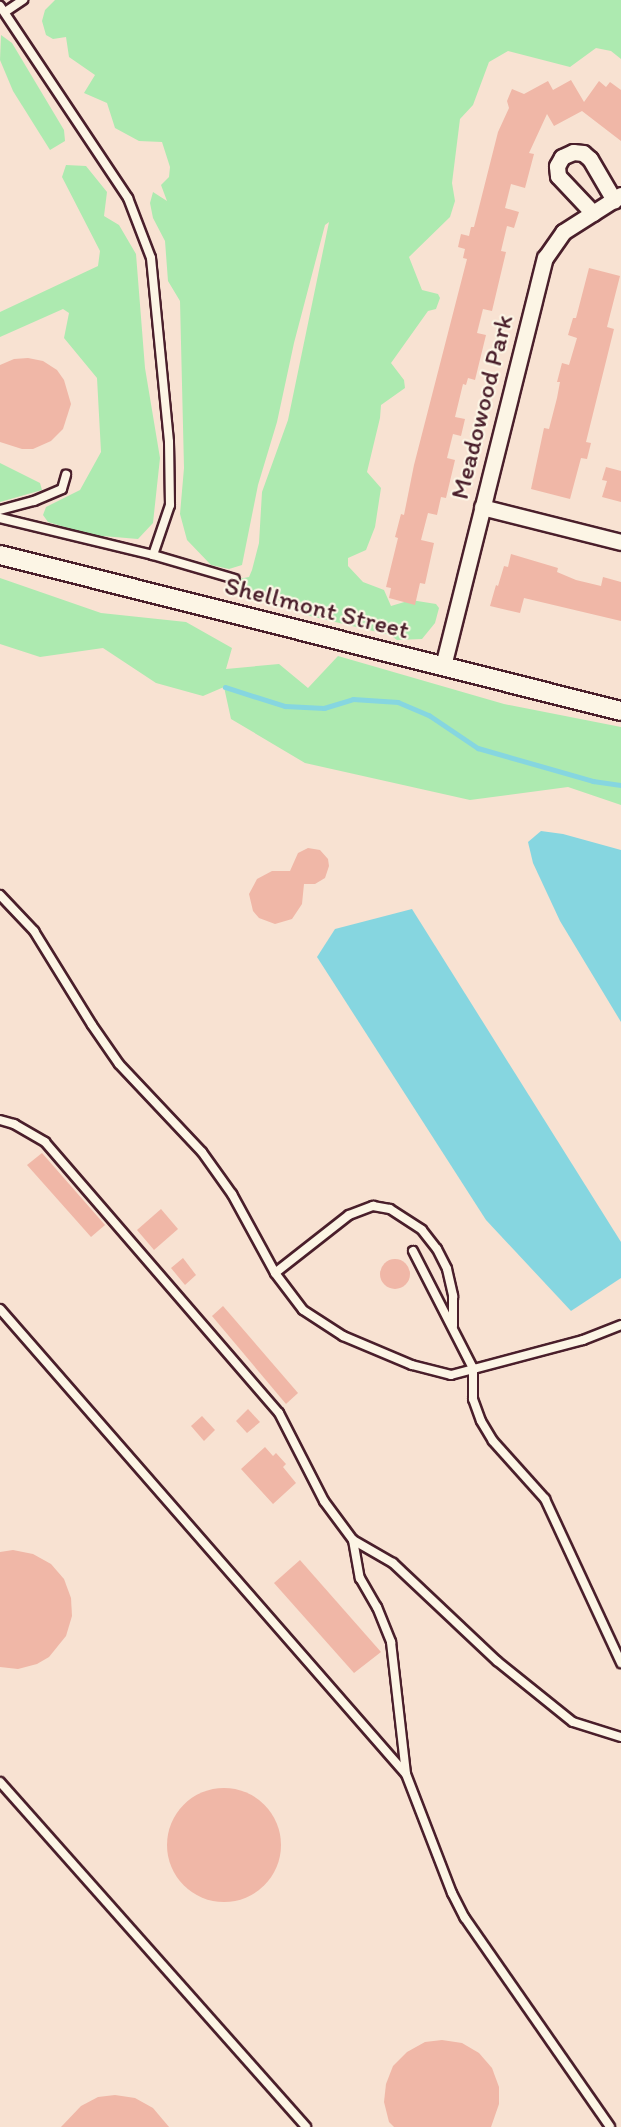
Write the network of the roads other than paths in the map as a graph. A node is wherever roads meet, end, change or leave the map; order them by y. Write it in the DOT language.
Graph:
graph roads {
  1 [pos="22,0"];
  2 [pos="2,9"];
  3 [pos="617,198"];
  4 [pos="593,213"];
  5 [pos="66,475"];
  6 [pos="482,507"];
  7 [pos="0,510"];
  8 [pos="0,518"];
  9 [pos="621,542"];
  10 [pos="0,555"];
  11 [pos="153,555"];
  12 [pos="235,579"];
  13 [pos="443,666"];
  14 [pos="621,711"];
  15 [pos="0,895"];
  16 [pos="0,1120"];
  17 [pos="414,1251"];
  18 [pos="275,1273"];
  19 [pos="0,1309"];
  20 [pos="621,1325"];
  21 [pos="453,1328"];
  22 [pos="473,1368"];
  23 [pos="352,1540"];
  24 [pos="621,1663"];
  25 [pos="621,1737"];
  26 [pos="406,1774"];
  27 [pos="0,1782"];
  28 [pos="306,2127"];
  29 [pos="610,2127"];
  1 -- 2 [label="lane"];
  2 -- 11 [label="lane"];
  3 -- 4 [label="street, Meadowood Park"];
  3 -- 4 [label="street"];
  4 -- 6 [label="street, Meadowood Park"];
  5 -- 7 [label="lane"];
  6 -- 9 [label="street"];
  6 -- 13 [label="street, Meadowood Park"];
  8 -- 11 [label="lane"];
  10 -- 13 [label="street, Shellmont Street"];
  11 -- 12 [label="lane"];
  13 -- 14 [label="street, Shellmont Street"];
  15 -- 18 [label="lane"];
  16 -- 23 [label="lane"];
  17 -- 21 [label="lane"];
  18 -- 21 [label="lane"];
  18 -- 22 [label="lane"];
  19 -- 26 [label="lane"];
  20 -- 22 [label="lane"];
  21 -- 22 [label="lane"];
  22 -- 24 [label="lane"];
  23 -- 25 [label="lane"];
  23 -- 26 [label="lane"];
  26 -- 29 [label="lane"];
  27 -- 28 [label="lane"];
}
